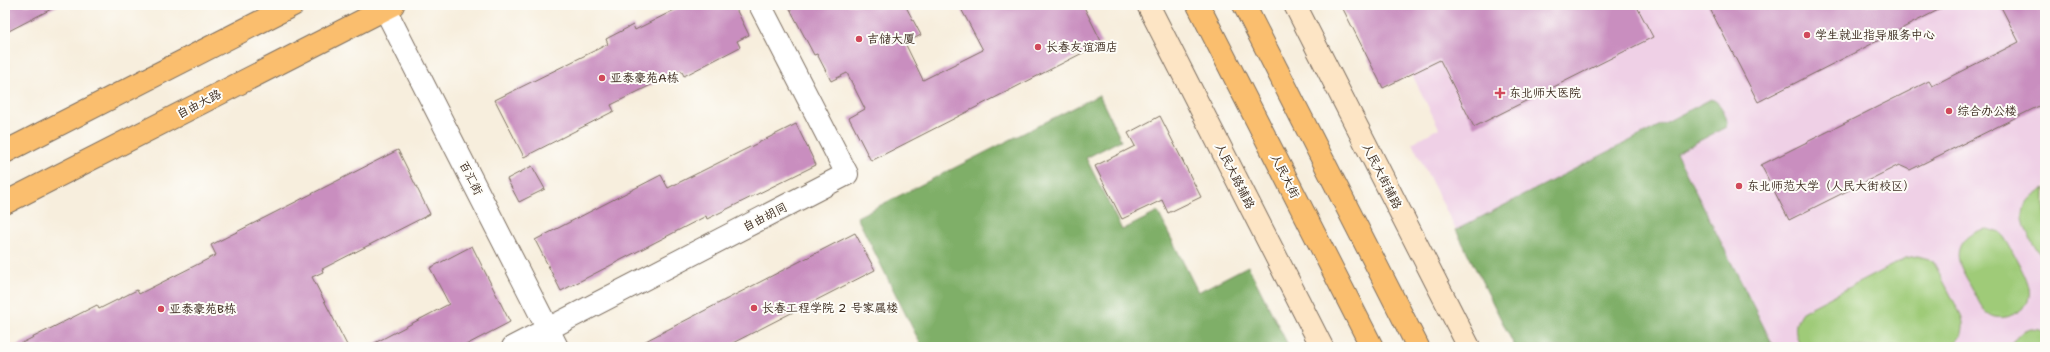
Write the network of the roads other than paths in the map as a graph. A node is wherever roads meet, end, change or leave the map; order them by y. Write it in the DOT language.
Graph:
graph roads {
  1 [pos="293,5"];
  2 [pos="760,5"];
  3 [pos="1148,5"];
  4 [pos="1198,5"];
  5 [pos="1244,5"];
  6 [pos="1295,5"];
  7 [pos="389,7"];
  8 [pos="5,152"];
  9 [pos="5,203"];
  10 [pos="553,338"];
  11 [pos="513,347"];
  12 [pos="1322,347"];
  13 [pos="1372,347"];
  14 [pos="1418,347"];
  15 [pos="1469,347"];
  1 -- 8 [label="main road"];
  2 -- 10 [label="street, 自由胡同"];
  3 -- 12 [label="main road, 人民大路辅路"];
  4 -- 13 [label="main road, 人民大街"];
  5 -- 14 [label="main road"];
  6 -- 15 [label="main road, 人民大街辅路"];
  7 -- 9 [label="main road, 自由大路"];
  7 -- 10 [label="street, 百汇街"];
  10 -- 11 [label="street, 自由胡同"];
}
